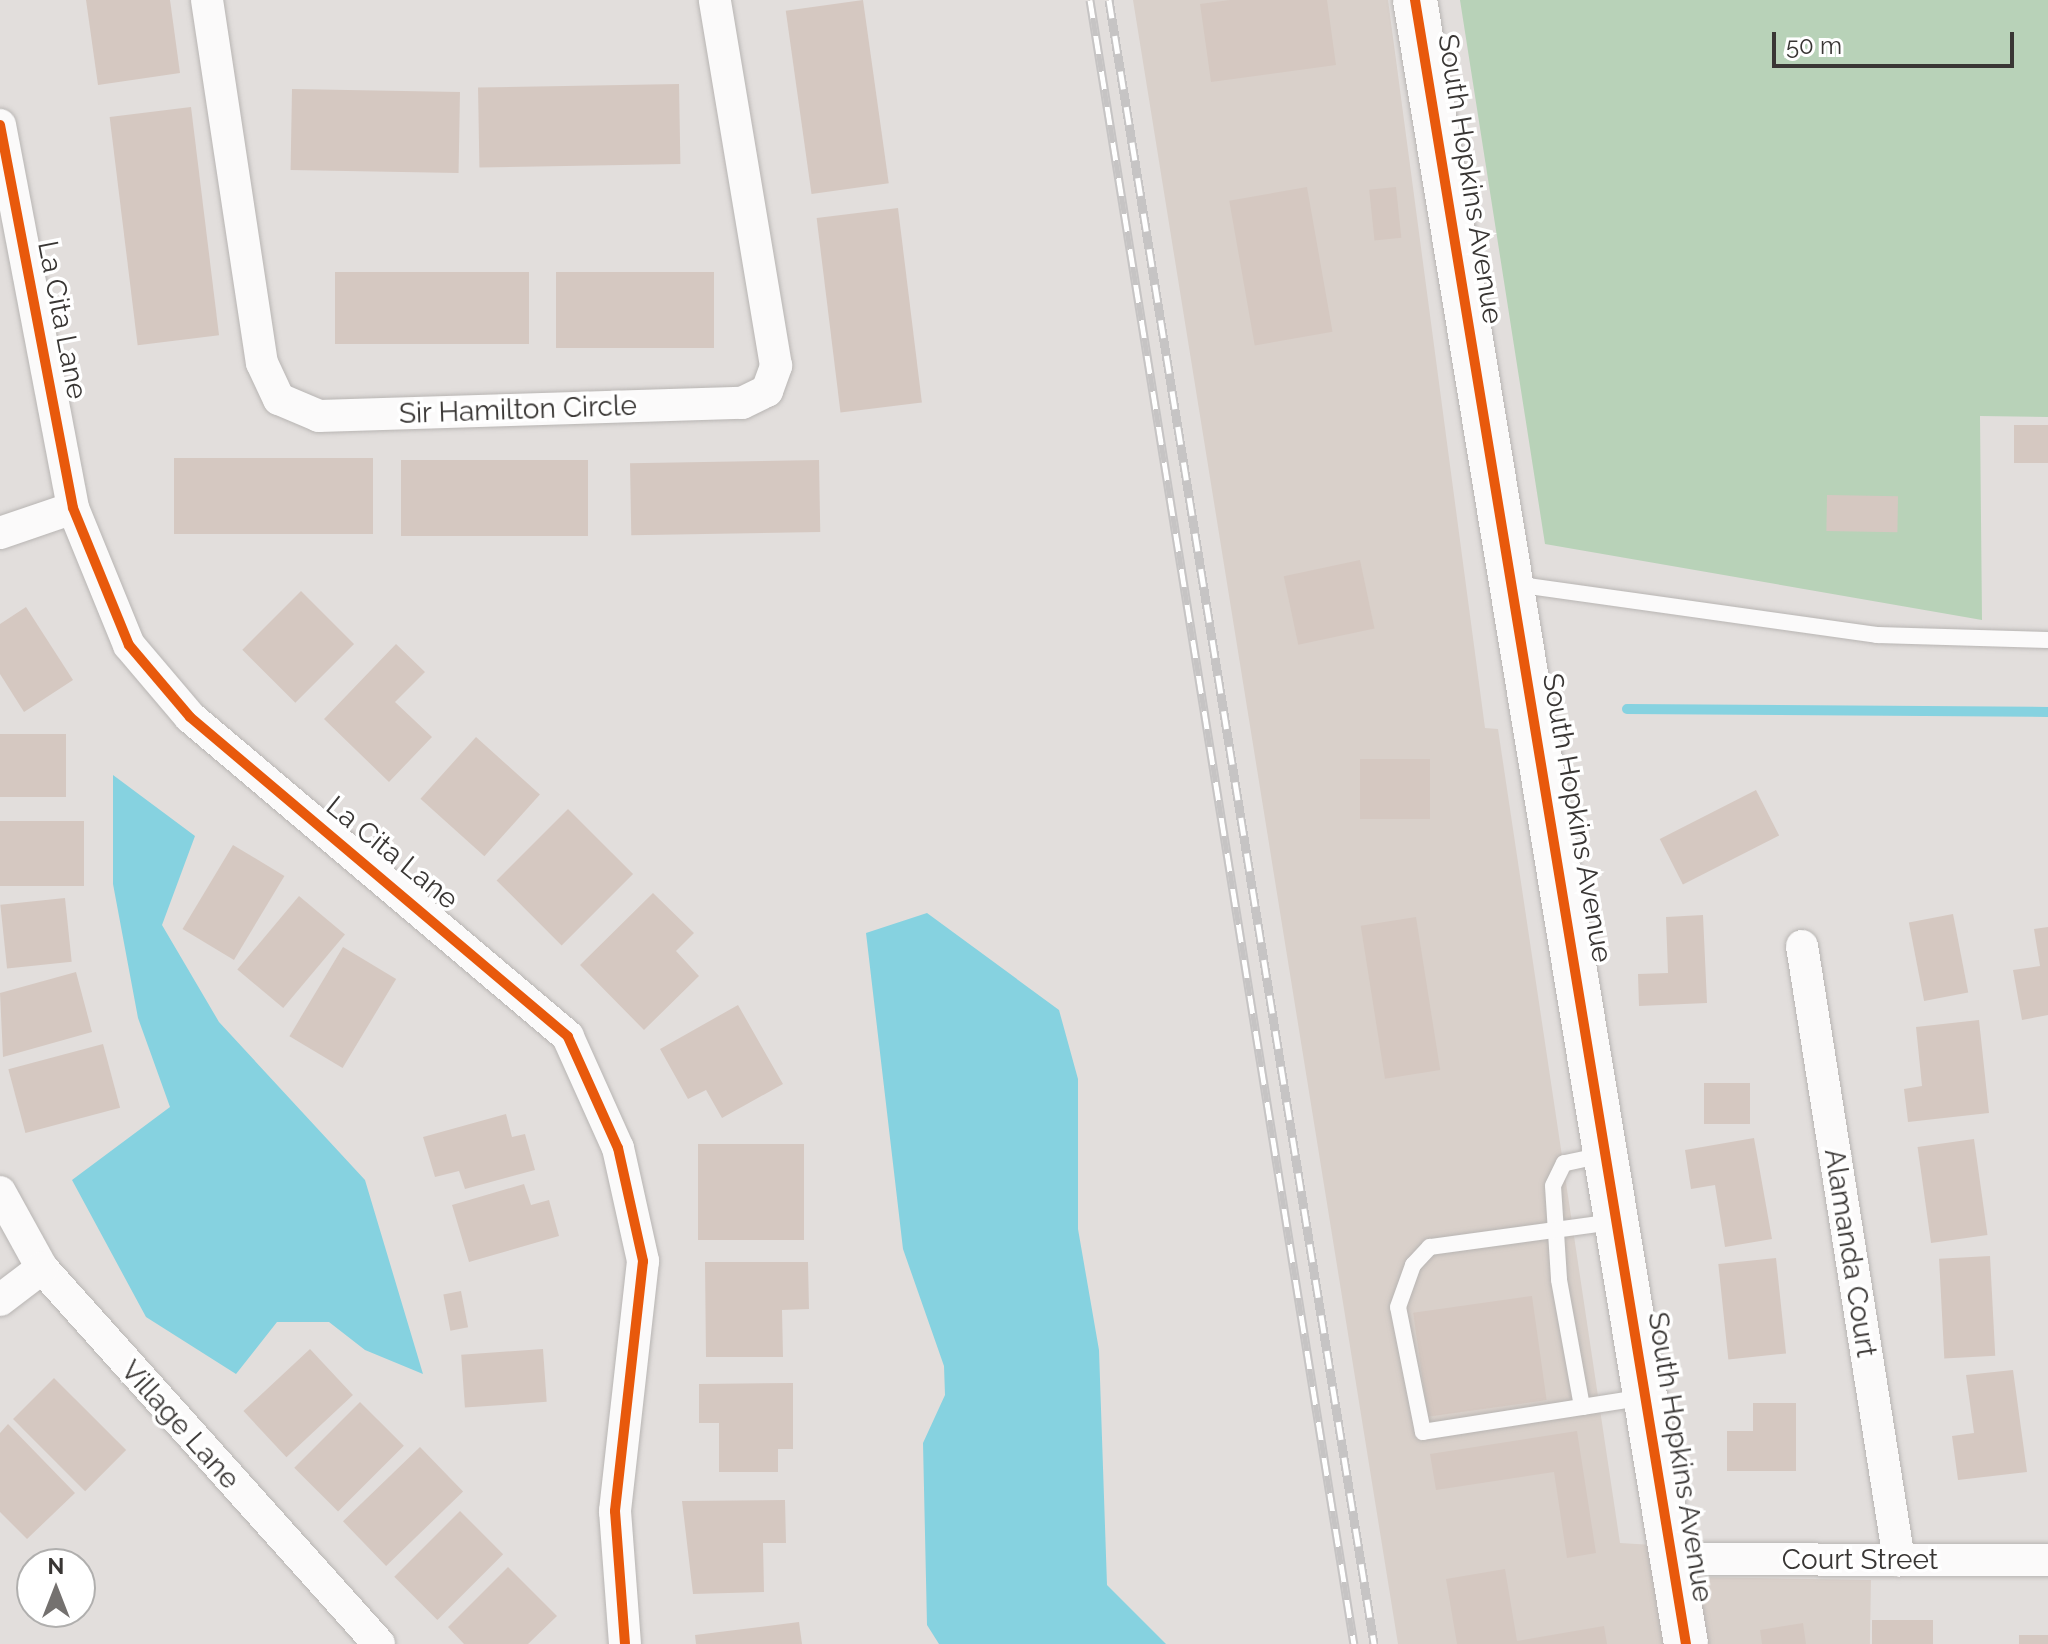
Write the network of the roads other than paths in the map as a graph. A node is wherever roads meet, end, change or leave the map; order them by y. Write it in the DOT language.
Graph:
graph roads {
  1 [pos="207,0"];
  2 [pos="715,0"];
  3 [pos="1415,0"];
  4 [pos="0,125"];
  5 [pos="73,508"];
  6 [pos="0,533"];
  7 [pos="1512,584"];
  8 [pos="2048,640"];
  9 [pos="1802,946"];
  10 [pos="1607,1154"];
  11 [pos="0,1192"];
  12 [pos="1618,1221"];
  13 [pos="1551,1229"];
  14 [pos="42,1268"];
  15 [pos="0,1300"];
  16 [pos="1646,1396"];
  17 [pos="1582,1407"];
  18 [pos="1672,1559"];
  19 [pos="1899,1560"];
  20 [pos="2048,1560"];
  21 [pos="379,1644"];
  22 [pos="625,1644"];
  23 [pos="1686,1644"];
  1 -- 2 [label="street, Sir Hamilton Circle"];
  3 -- 7 [label="street, South Hopkins Avenue"];
  4 -- 5 [label="street, La Cita Lane"];
  5 -- 6 [label="street"];
  5 -- 22 [label="street, La Cita Lane"];
  7 -- 8 [label="lane"];
  7 -- 10 [label="street, South Hopkins Avenue"];
  9 -- 19 [label="street, Alamanda Court"];
  10 -- 12 [label="street, South Hopkins Avenue"];
  10 -- 13 [label="lane"];
  11 -- 14 [label="street, Village Lane"];
  12 -- 13 [label="lane"];
  12 -- 16 [label="street, South Hopkins Avenue"];
  13 -- 17 [label="lane"];
  13 -- 17 [label="lane"];
  14 -- 15 [label="street"];
  14 -- 21 [label="street, Village Lane"];
  16 -- 17 [label="lane"];
  16 -- 18 [label="street, South Hopkins Avenue"];
  18 -- 19 [label="street, Court Street"];
  18 -- 23 [label="street, South Hopkins Avenue"];
  19 -- 20 [label="street, Court Street"];
}
